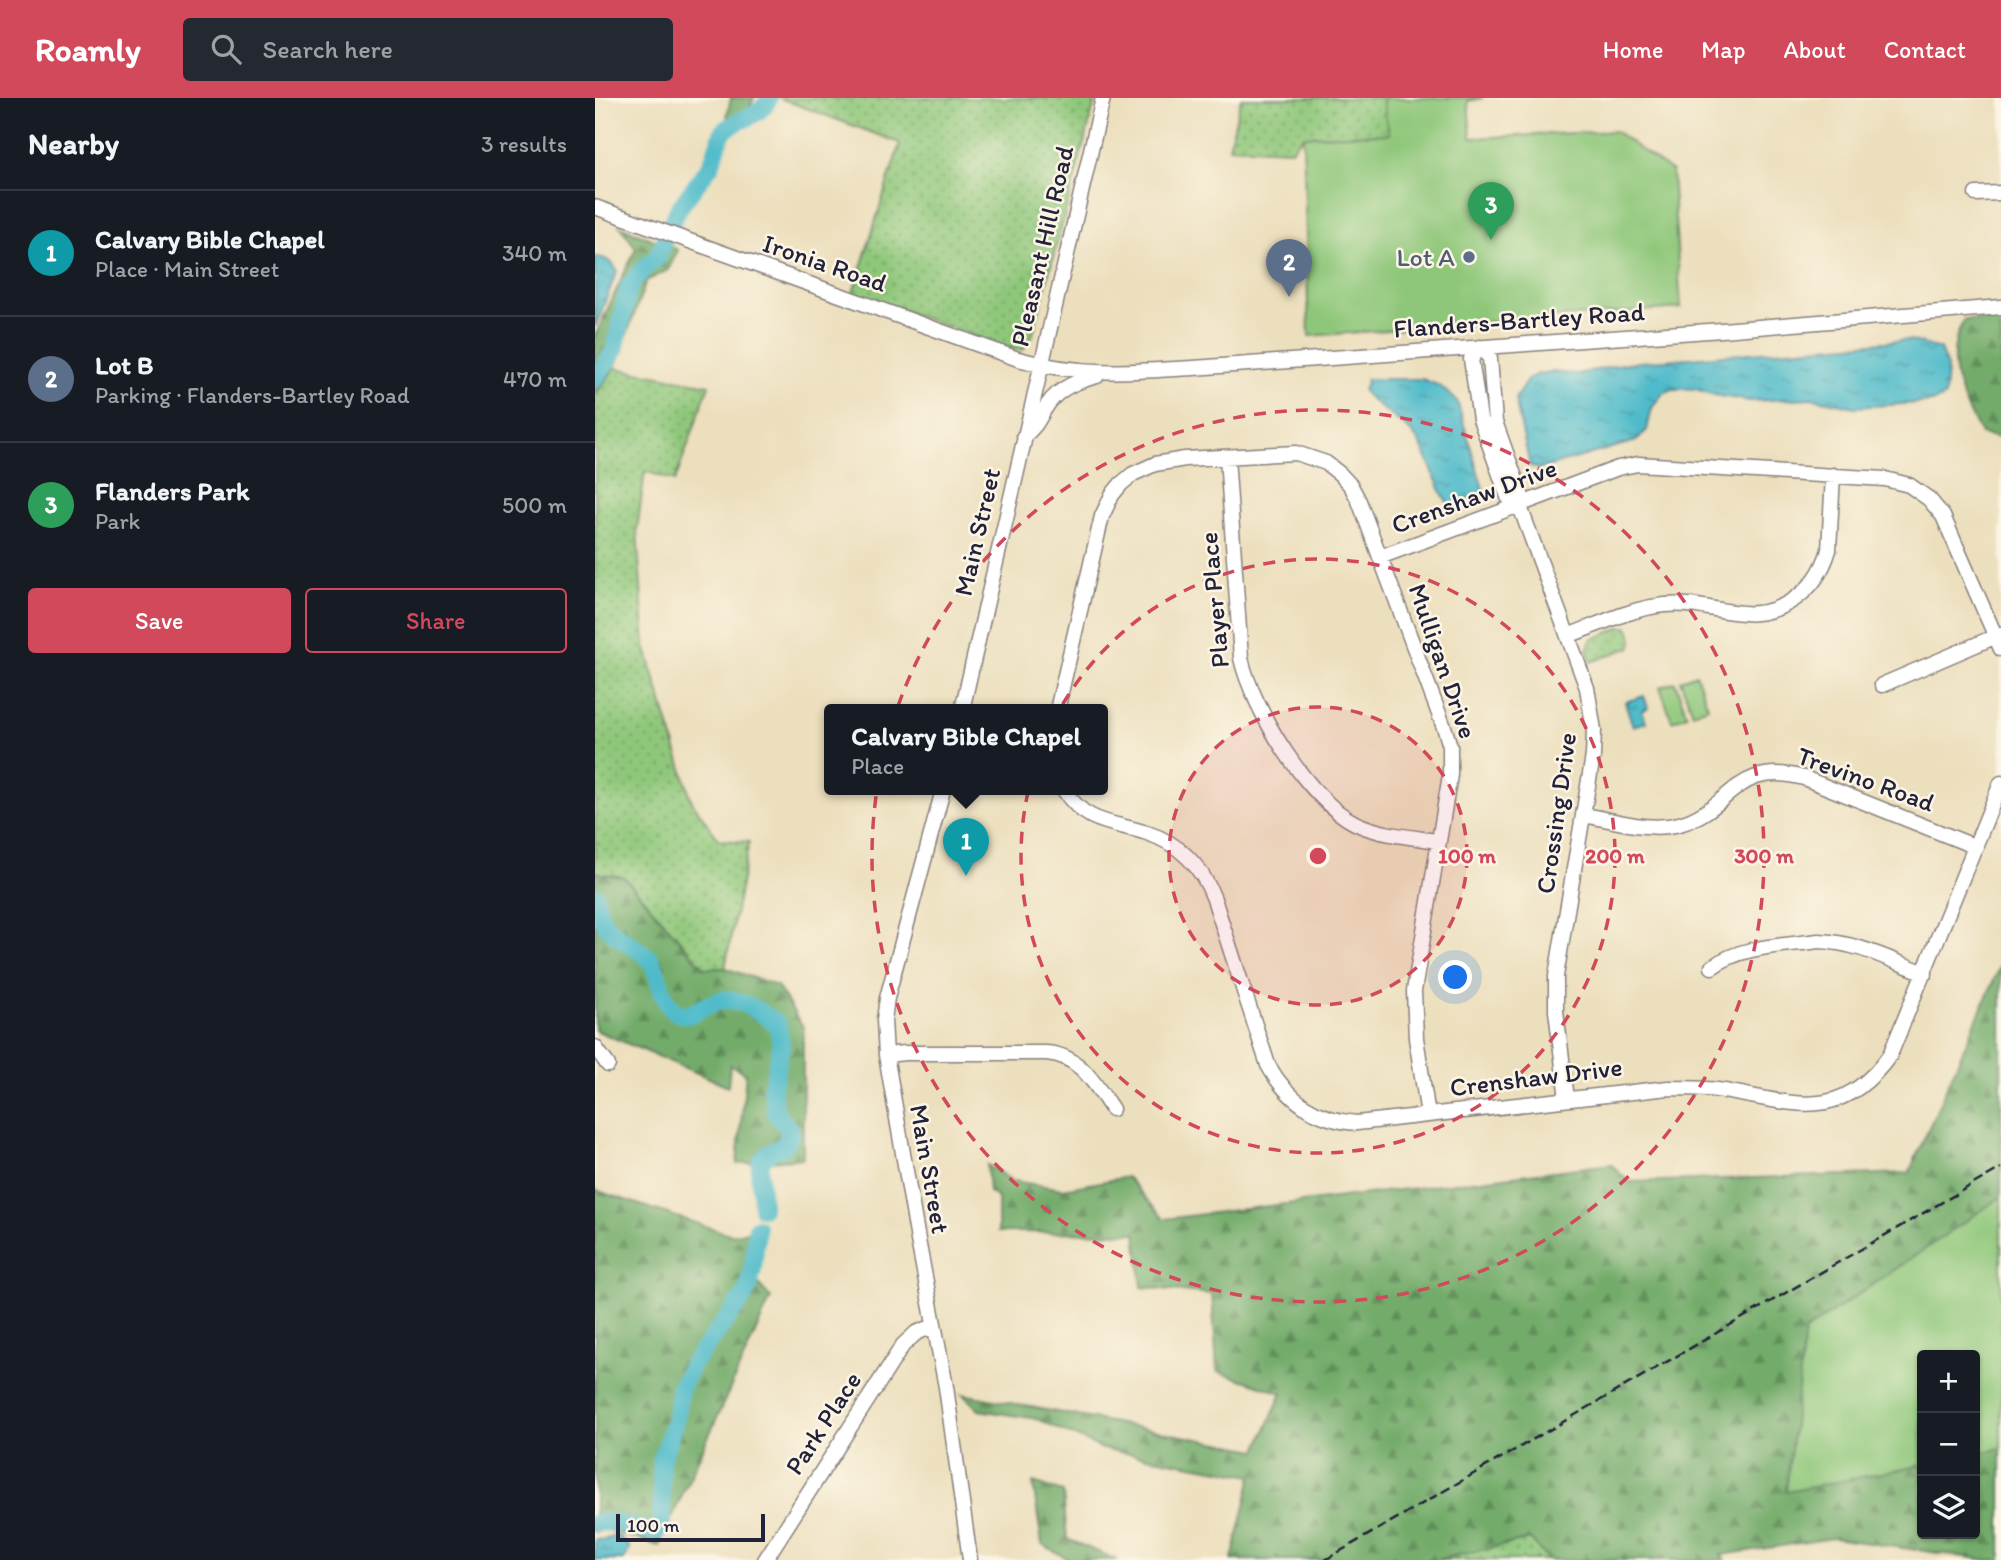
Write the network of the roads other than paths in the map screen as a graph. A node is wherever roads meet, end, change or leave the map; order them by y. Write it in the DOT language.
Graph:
graph roads {
  1 [pos="1103,98"];
  2 [pos="2001,193"];
  3 [pos="1976,194"];
  4 [pos="595,207"];
  5 [pos="2001,307"];
  6 [pos="1480,347"];
  7 [pos="1040,365"];
  8 [pos="1109,373"];
  9 [pos="1024,436"];
  10 [pos="1227,457"];
  11 [pos="1833,475"];
  12 [pos="1519,504"];
  13 [pos="1380,557"];
  14 [pos="1568,636"];
  15 [pos="1999,639"];
  16 [pos="1882,685"];
  17 [pos="963,704"];
  18 [pos="1059,704"];
  19 [pos="2001,783"];
  20 [pos="942,795"];
  21 [pos="1068,795"];
  22 [pos="1584,815"];
  23 [pos="1439,841"];
  24 [pos="1976,848"];
  25 [pos="1712,967"];
  26 [pos="1925,973"];
  27 [pos="595,1047"];
  28 [pos="886,1055"];
  29 [pos="608,1065"];
  30 [pos="1567,1099"];
  31 [pos="1111,1110"];
  32 [pos="1428,1115"];
  33 [pos="935,1326"];
  34 [pos="765,1560"];
  35 [pos="970,1560"];
  1 -- 7 [label="street, Pleasant Hill Road"];
  2 -- 3 [label="street"];
  4 -- 7 [label="street, Ironia Road"];
  5 -- 6 [label="street, Flanders-Bartley Road"];
  6 -- 8 [label="street, Flanders-Bartley Road"];
  6 -- 12 [label="street, Crossing Drive"];
  7 -- 8 [label="street, Flanders-Bartley Road"];
  7 -- 9 [label="street, Main Street"];
  8 -- 9 [label="street"];
  9 -- 17 [label="street, Main Street"];
  10 -- 13 [label="street, Crenshaw Drive"];
  10 -- 18 [label="street, Crenshaw Drive"];
  10 -- 23 [label="street, Player Place"];
  11 -- 12 [label="street, Crenshaw Drive"];
  11 -- 14 [label="street"];
  11 -- 15 [label="street, Crenshaw Drive"];
  12 -- 13 [label="street, Crenshaw Drive"];
  12 -- 14 [label="street, Crossing Drive"];
  13 -- 23 [label="street, Mulligan Drive"];
  14 -- 22 [label="street, Crossing Drive"];
  15 -- 16 [label="street"];
  19 -- 24 [label="street, Crenshaw Drive"];
  20 -- 28 [label="street, Main Street"];
  21 -- 32 [label="street, Crenshaw Drive"];
  22 -- 24 [label="street, Trevino Road"];
  22 -- 30 [label="street, Crossing Drive"];
  23 -- 32 [label="street, Mulligan Drive"];
  24 -- 26 [label="street, Crenshaw Drive"];
  25 -- 26 [label="street"];
  26 -- 30 [label="street, Crenshaw Drive"];
  27 -- 29 [label="street"];
  28 -- 31 [label="street"];
  28 -- 33 [label="street, Main Street"];
  30 -- 32 [label="street, Crenshaw Drive"];
  33 -- 34 [label="street, Park Place"];
  33 -- 35 [label="street, Main Street"];
}
